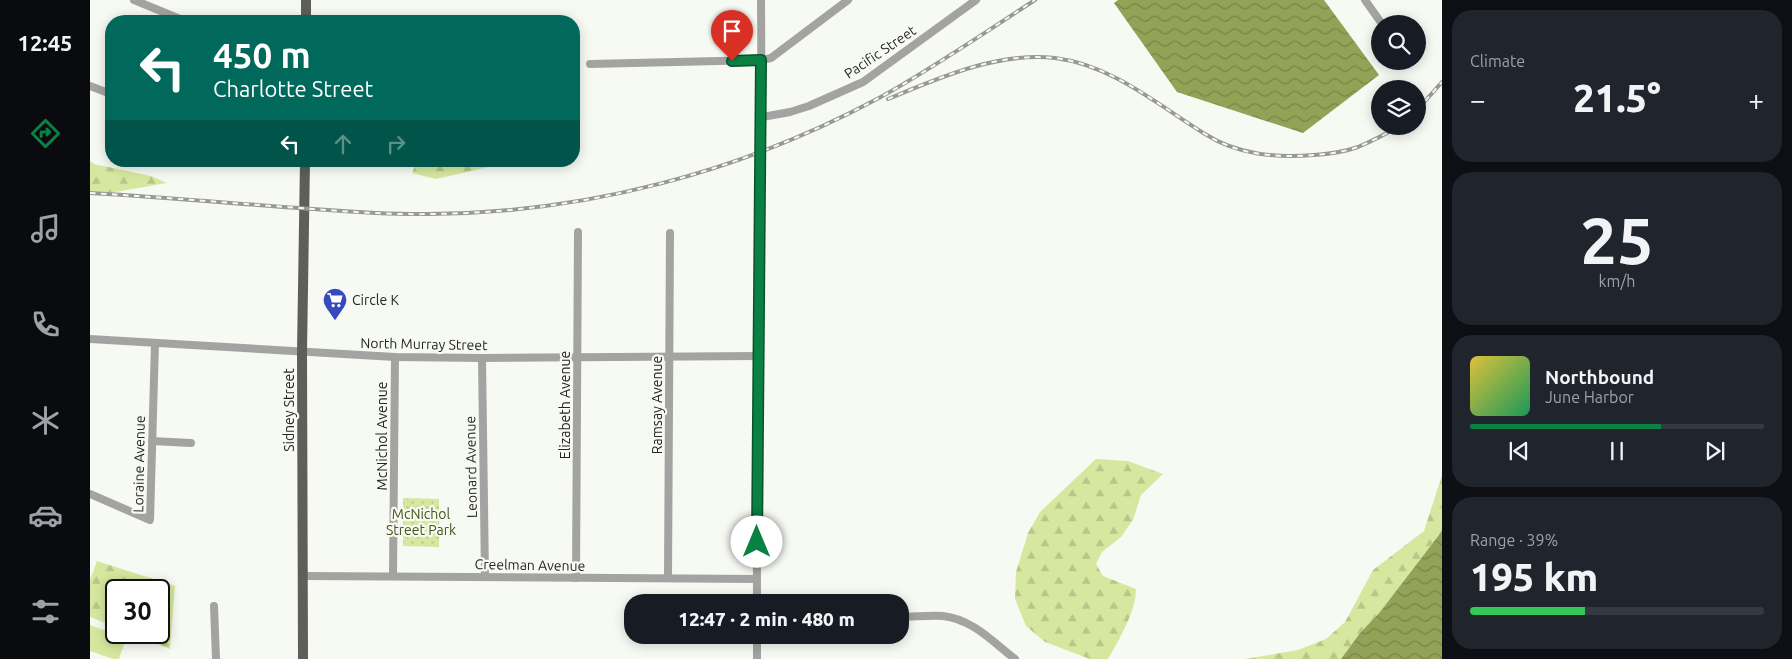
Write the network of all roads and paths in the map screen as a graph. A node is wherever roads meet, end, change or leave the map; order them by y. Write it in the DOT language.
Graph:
graph roads {
  1 [pos="134,0"];
  2 [pos="306,0"];
  3 [pos="761,0"];
  4 [pos="848,0"];
  5 [pos="976,0"];
  6 [pos="1365,0"];
  7 [pos="170,15"];
  8 [pos="306,15"];
  9 [pos="1376,15"];
  10 [pos="761,60"];
  11 [pos="590,64"];
  12 [pos="90,86"];
  13 [pos="105,92"];
  14 [pos="762,117"];
  15 [pos="305,167"];
  16 [pos="578,232"];
  17 [pos="670,233"];
  18 [pos="90,339"];
  19 [pos="155,343"];
  20 [pos="302,352"];
  21 [pos="758,356"];
  22 [pos="395,357"];
  23 [pos="670,357"];
  24 [pos="482,358"];
  25 [pos="577,358"];
  26 [pos="152,441"];
  27 [pos="191,443"];
  28 [pos="90,494"];
  29 [pos="304,576"];
  30 [pos="393,576"];
  31 [pos="485,576"];
  32 [pos="576,578"];
  33 [pos="668,578"];
  34 [pos="757,579"];
  35 [pos="757,594"];
  36 [pos="214,606"];
  37 [pos="909,617"];
  38 [pos="757,644"];
  39 [pos="216,659"];
  40 [pos="303,659"];
  41 [pos="757,659"];
  42 [pos="1015,659"];
  1 -- 7 [label="street"];
  2 -- 8 [label="main road"];
  3 -- 10 [label="street"];
  4 -- 10 [label="street"];
  5 -- 14 [label="street, Pacific Street"];
  6 -- 9 [label="street"];
  10 -- 11 [label="street"];
  10 -- 14 [label="street"];
  12 -- 13 [label="street"];
  14 -- 21 [label="street"];
  15 -- 20 [label="main road, Sidney Street"];
  16 -- 25 [label="street, Elizabeth Avenue"];
  17 -- 23 [label="street, Ramsay Avenue"];
  18 -- 19 [label="street, North Murray Street"];
  19 -- 20 [label="street, North Murray Street"];
  19 -- 26 [label="street, Loraine Avenue"];
  20 -- 22 [label="street, North Murray Street"];
  20 -- 29 [label="main road, Sidney Street"];
  21 -- 23 [label="street, North Murray Street"];
  21 -- 34 [label="street"];
  22 -- 24 [label="street, North Murray Street"];
  22 -- 30 [label="street, McNichol Avenue"];
  23 -- 25 [label="street, North Murray Street"];
  23 -- 33 [label="street, Ramsay Avenue"];
  24 -- 25 [label="street, North Murray Street"];
  24 -- 31 [label="street, Leonard Avenue"];
  25 -- 32 [label="street, Elizabeth Avenue"];
  26 -- 27 [label="street"];
  26 -- 28 [label="street, Loraine Avenue"];
  29 -- 30 [label="street, Creelman Avenue"];
  29 -- 40 [label="main road, Sidney Street"];
  30 -- 31 [label="street, Creelman Avenue"];
  31 -- 32 [label="street, Creelman Avenue"];
  32 -- 33 [label="street, Creelman Avenue"];
  33 -- 34 [label="street, Creelman Avenue"];
  34 -- 35 [label="street"];
  36 -- 39 [label="street"];
  37 -- 42 [label="street"];
  38 -- 41 [label="street"];
}
